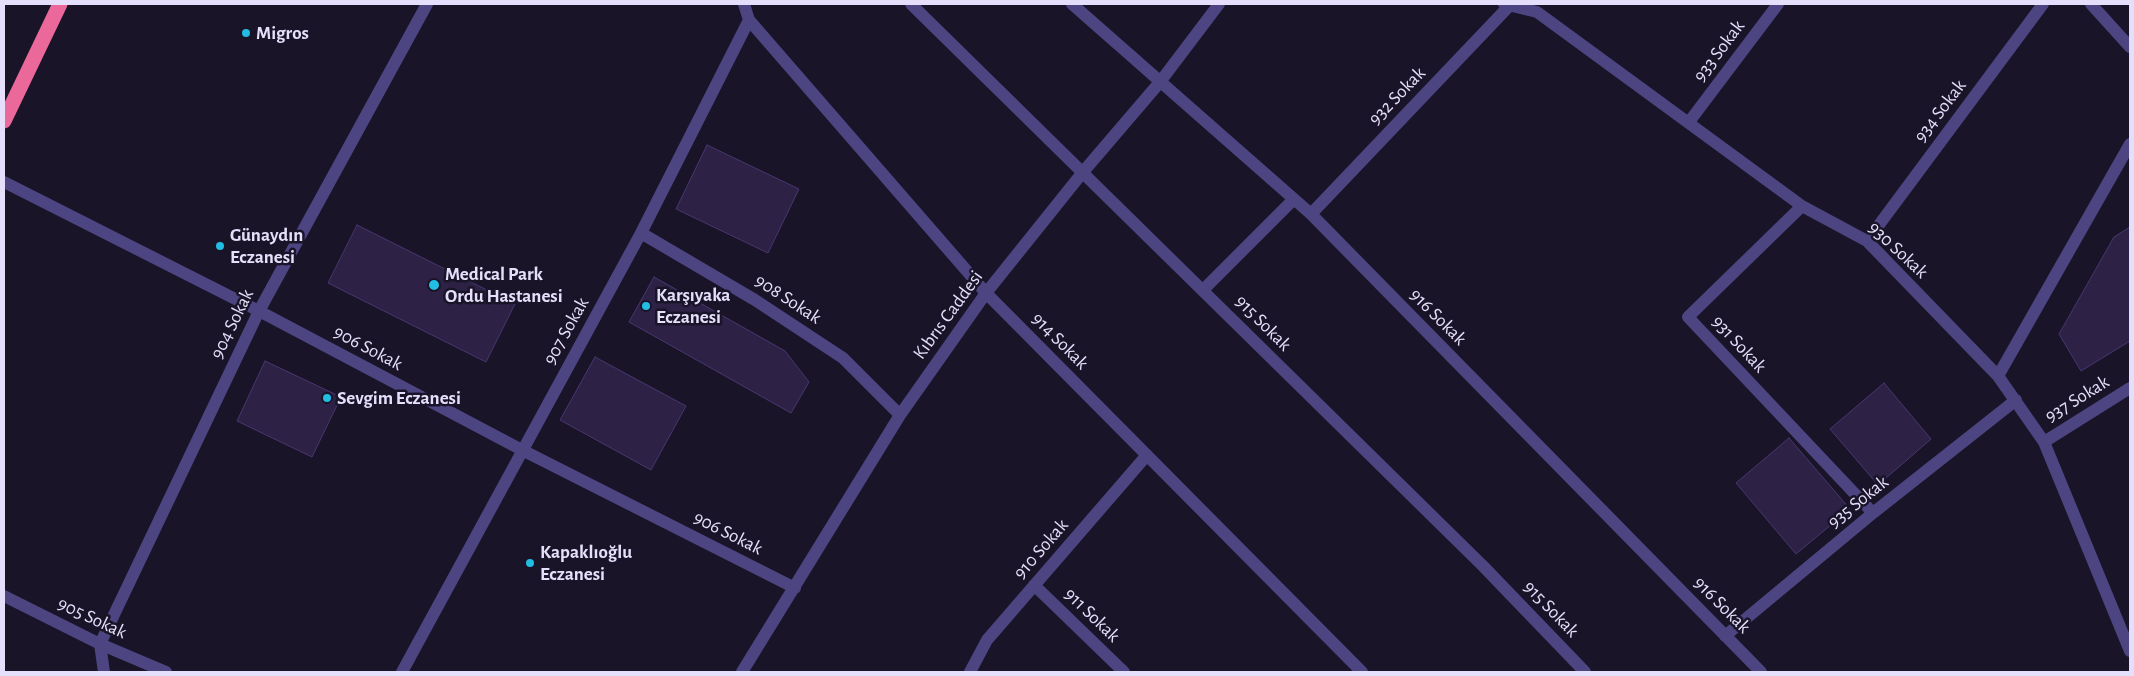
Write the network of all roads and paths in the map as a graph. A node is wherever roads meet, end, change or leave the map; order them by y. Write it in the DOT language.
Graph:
graph roads {
  1 [pos="60,4"];
  2 [pos="427,4"];
  3 [pos="744,4"];
  4 [pos="911,4"];
  5 [pos="1072,4"];
  6 [pos="1220,4"];
  7 [pos="1508,4"];
  8 [pos="1778,4"];
  9 [pos="2043,4"];
  10 [pos="2091,4"];
  11 [pos="749,20"];
  12 [pos="2130,47"];
  13 [pos="1160,82"];
  14 [pos="4,121"];
  15 [pos="1689,122"];
  16 [pos="2130,144"];
  17 [pos="1083,172"];
  18 [pos="4,182"];
  19 [pos="1294,199"];
  20 [pos="1802,206"];
  21 [pos="1311,214"];
  22 [pos="641,233"];
  23 [pos="1867,241"];
  24 [pos="1203,290"];
  25 [pos="986,293"];
  26 [pos="259,311"];
  27 [pos="1998,376"];
  28 [pos="2130,388"];
  29 [pos="2016,400"];
  30 [pos="900,415"];
  31 [pos="2044,442"];
  32 [pos="522,450"];
  33 [pos="1147,455"];
  34 [pos="1873,513"];
  35 [pos="1034,585"];
  36 [pos="795,588"];
  37 [pos="4,596"];
  38 [pos="1725,636"];
  39 [pos="100,644"];
  40 [pos="2130,651"];
  41 [pos="104,672"];
  42 [pos="166,672"];
  43 [pos="402,672"];
  44 [pos="742,672"];
  45 [pos="970,672"];
  46 [pos="1124,672"];
  47 [pos="1362,672"];
  48 [pos="1585,672"];
  49 [pos="1761,672"];
  1 -- 14 [label="highway"];
  2 -- 26 [label="street, 904 Sokak"];
  3 -- 11 [label="street"];
  4 -- 17 [label="street, 915 Sokak"];
  5 -- 13 [label="street, 916 Sokak"];
  6 -- 13 [label="street, Kıbrıs Caddesi"];
  7 -- 15 [label="street, 930 Sokak"];
  7 -- 21 [label="street, 932 Sokak"];
  8 -- 15 [label="street, 933 Sokak"];
  9 -- 23 [label="street, 934 Sokak"];
  10 -- 12 [label="street"];
  11 -- 22 [label="street, 907 Sokak"];
  11 -- 25 [label="street, 914 Sokak"];
  13 -- 17 [label="street, Kıbrıs Caddesi"];
  13 -- 19 [label="street, 916 Sokak"];
  15 -- 20 [label="street, 930 Sokak"];
  16 -- 27 [label="street"];
  17 -- 24 [label="street, 915 Sokak"];
  17 -- 25 [label="street, Kıbrıs Caddesi"];
  18 -- 26 [label="street, 906 Sokak"];
  19 -- 21 [label="street, 916 Sokak"];
  19 -- 24 [label="street"];
  20 -- 23 [label="street, 930 Sokak"];
  20 -- 34 [label="street, 931 Sokak"];
  21 -- 38 [label="street, 916 Sokak"];
  22 -- 30 [label="street, 908 Sokak"];
  22 -- 32 [label="street, 907 Sokak"];
  23 -- 27 [label="street, 930 Sokak"];
  24 -- 48 [label="street, 915 Sokak"];
  25 -- 30 [label="street, Kıbrıs Caddesi"];
  25 -- 33 [label="street, 914 Sokak"];
  26 -- 32 [label="street, 906 Sokak"];
  26 -- 39 [label="street, 904 Sokak"];
  27 -- 29 [label="street, 930 Sokak"];
  28 -- 31 [label="street, 937 Sokak"];
  29 -- 31 [label="street, 930 Sokak"];
  29 -- 34 [label="street, 935 Sokak"];
  30 -- 36 [label="street, Kıbrıs Caddesi"];
  31 -- 40 [label="street, 930 Sokak"];
  32 -- 36 [label="street, 906 Sokak"];
  32 -- 43 [label="street, 907 Sokak"];
  33 -- 35 [label="street, 910 Sokak"];
  33 -- 47 [label="street, 914 Sokak"];
  34 -- 38 [label="street, 935 Sokak"];
  35 -- 45 [label="street, 910 Sokak"];
  35 -- 46 [label="street, 911 Sokak"];
  36 -- 44 [label="street, Kıbrıs Caddesi"];
  37 -- 39 [label="street, 905 Sokak"];
  38 -- 49 [label="street, 916 Sokak"];
  39 -- 41 [label="street"];
  39 -- 42 [label="street, 905 Sokak"];
}
